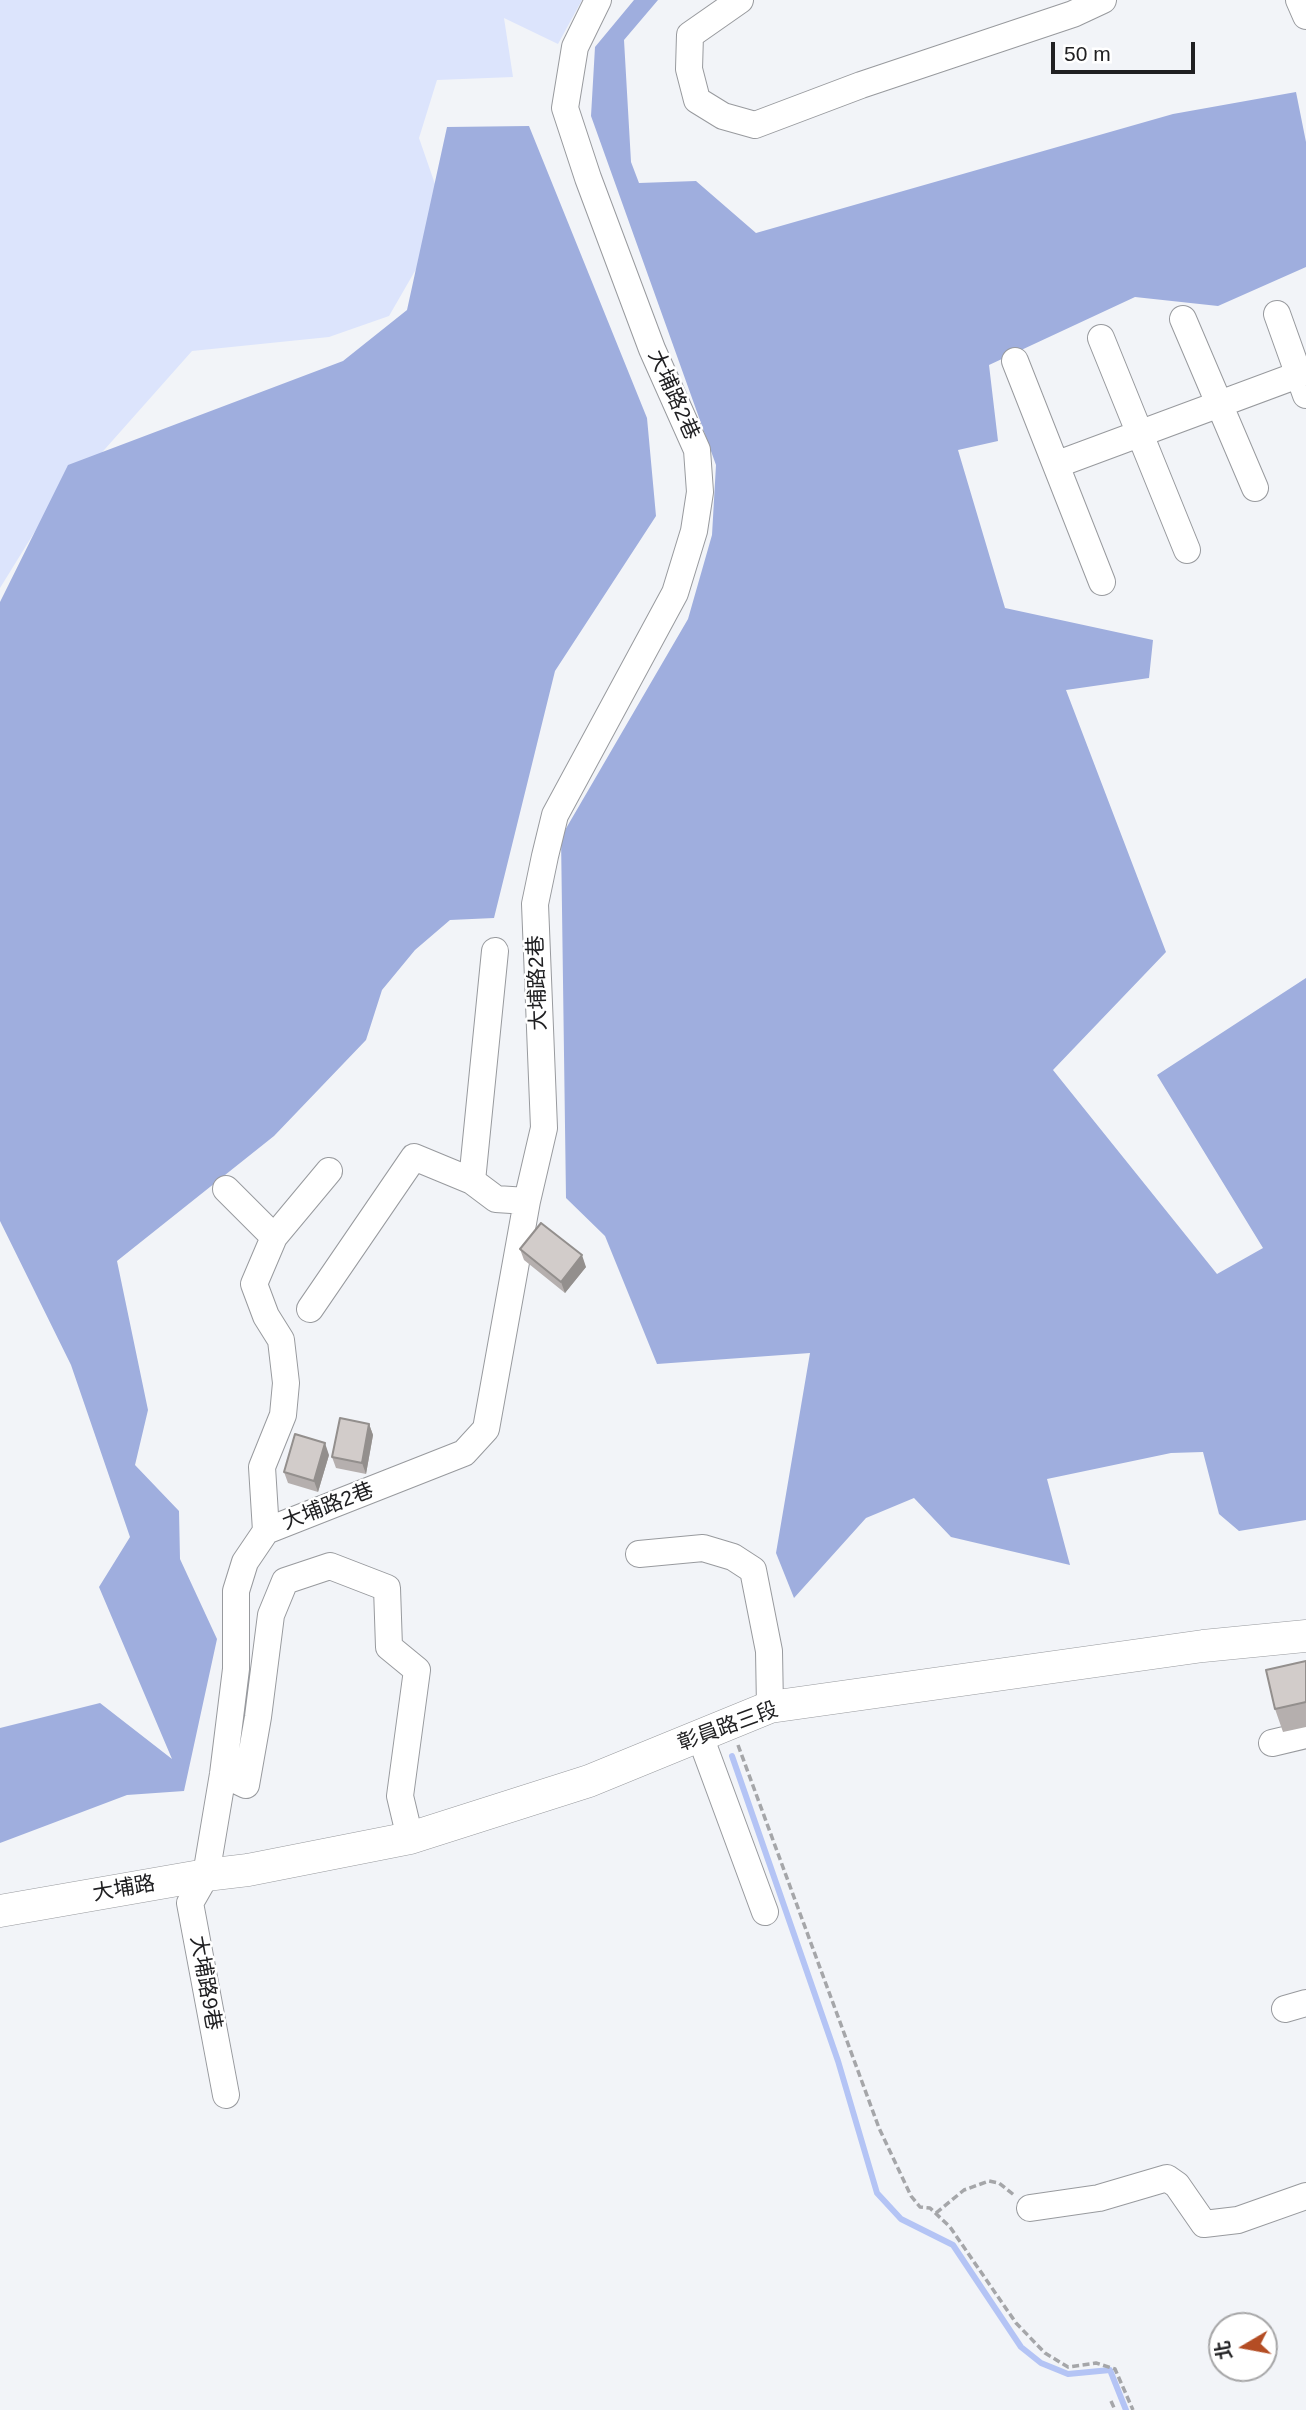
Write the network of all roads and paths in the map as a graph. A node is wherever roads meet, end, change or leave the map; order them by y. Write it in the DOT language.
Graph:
graph roads {
  1 [pos="598,0"];
  2 [pos="740,0"];
  3 [pos="1103,0"];
  4 [pos="1299,0"];
  5 [pos="1306,16"];
  6 [pos="1277,314"];
  7 [pos="1184,319"];
  8 [pos="1101,338"];
  9 [pos="1015,361"];
  10 [pos="1304,380"];
  11 [pos="1220,404"];
  12 [pos="1140,433"];
  13 [pos="1058,464"];
  14 [pos="1255,488"];
  15 [pos="1187,550"];
  16 [pos="1102,582"];
  17 [pos="495,951"];
  18 [pos="329,1171"];
  19 [pos="472,1181"];
  20 [pos="226,1189"];
  21 [pos="527,1201"];
  22 [pos="274,1237"];
  23 [pos="310,1309"];
  24 [pos="266,1531"];
  25 [pos="639,1554"];
  26 [pos="1306,1636"];
  27 [pos="770,1707"];
  28 [pos="729,1724"];
  29 [pos="1306,1735"];
  30 [pos="700,1736"];
  31 [pos="1272,1743"];
  32 [pos="223,1774"];
  33 [pos="410,1838"];
  34 [pos="248,1870"];
  35 [pos="206,1875"];
  36 [pos="0,1911"];
  37 [pos="765,1912"];
  38 [pos="226,2095"];
  39 [pos="1306,2196"];
  40 [pos="1030,2208"];
  41 [pos="936,2213"];
  42 [pos="1111,2402"];
  43 [pos="1115,2410"];
  44 [pos="1133,2410"];
  1 -- 21 [label="street, 大埔路2巷"];
  2 -- 3 [label="street"];
  4 -- 5 [label="street"];
  6 -- 10 [label="street"];
  7 -- 11 [label="street"];
  8 -- 12 [label="street"];
  9 -- 13 [label="street"];
  10 -- 11 [label="street"];
  11 -- 12 [label="street"];
  11 -- 14 [label="street"];
  12 -- 13 [label="street"];
  12 -- 15 [label="street"];
  13 -- 16 [label="street"];
  17 -- 19 [label="street"];
  18 -- 22 [label="street"];
  19 -- 21 [label="street"];
  19 -- 23 [label="street"];
  20 -- 22 [label="street"];
  21 -- 24 [label="street, 大埔路2巷"];
  22 -- 24 [label="street"];
  24 -- 32 [label="street, 大埔路2巷"];
  25 -- 27 [label="street"];
  26 -- 27 [label="main road, 彰員路三段"];
  27 -- 28 [label="main road, 彰員路三段"];
  28 -- 30 [label="main road, 彰員路三段"];
  28 -- 41 [label="path"];
  29 -- 31 [label="street"];
  30 -- 33 [label="main road, 彰員路三段"];
  30 -- 37 [label="street"];
  32 -- 33 [label="street"];
  32 -- 35 [label="street, 大埔路2巷"];
  33 -- 34 [label="main road, 彰員路三段"];
  34 -- 35 [label="main road, 大埔路"];
  35 -- 36 [label="main road, 大埔路"];
  35 -- 38 [label="street, 大埔路9巷"];
  39 -- 40 [label="street"];
  40 -- 41 [label="path"];
  41 -- 44 [label="path"];
  42 -- 43 [label="path"];
}
